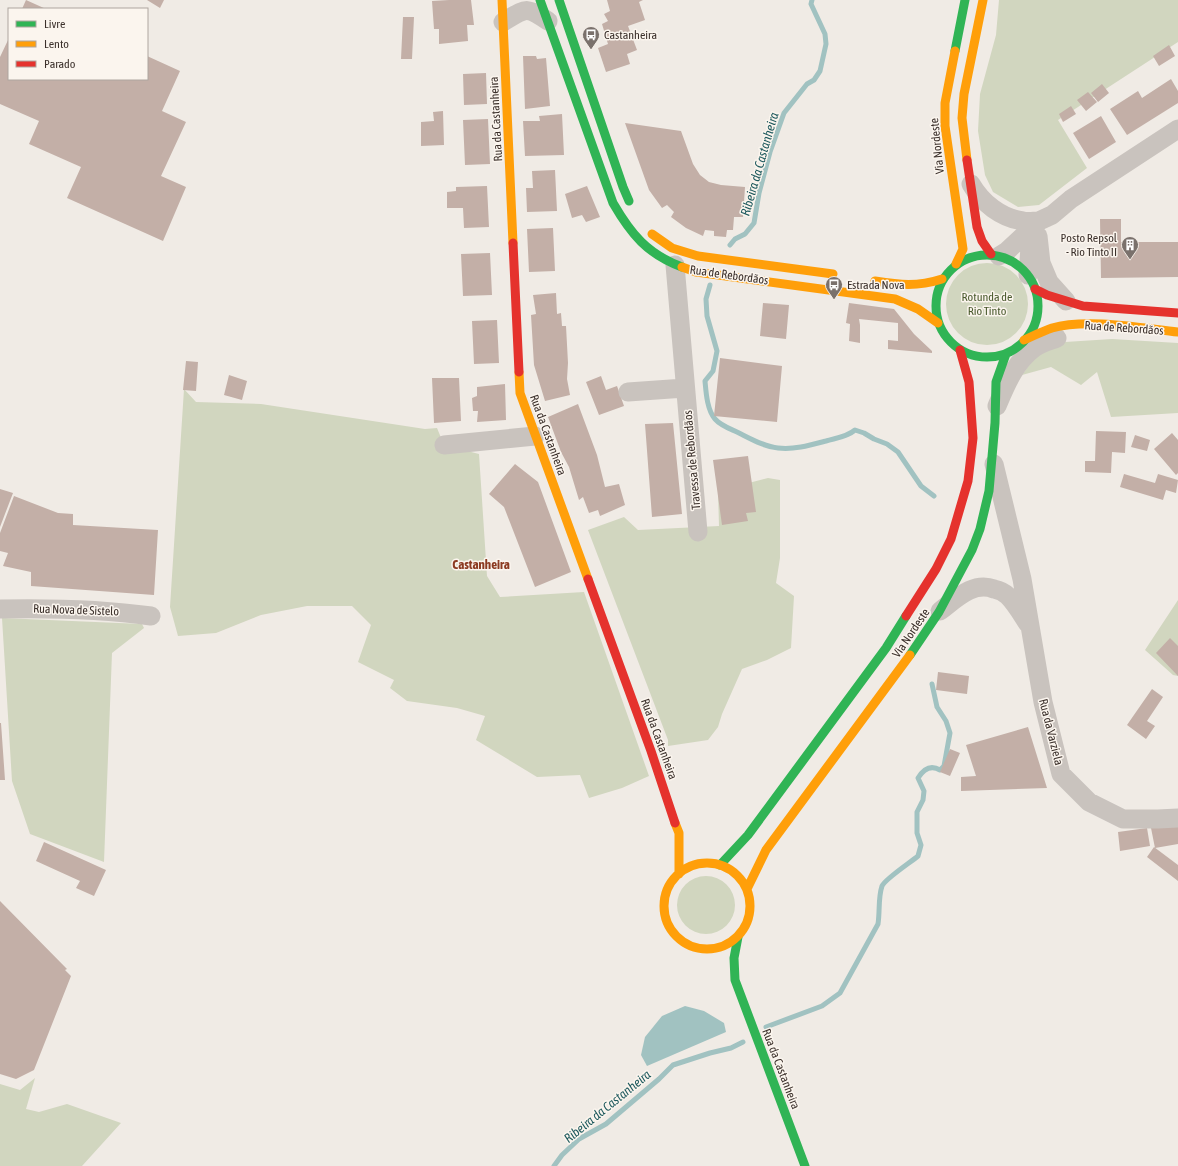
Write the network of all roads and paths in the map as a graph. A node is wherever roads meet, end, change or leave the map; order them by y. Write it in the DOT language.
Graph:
graph roads {
  1 [pos="502,0"];
  2 [pos="530,0"];
  3 [pos="559,0"];
  4 [pos="964,0"];
  5 [pos="983,0"];
  6 [pos="545,11"];
  7 [pos="503,22"];
  8 [pos="1178,129"];
  9 [pos="971,184"];
  10 [pos="634,210"];
  11 [pos="1043,224"];
  12 [pos="645,226"];
  13 [pos="995,255"];
  14 [pos="956,264"];
  15 [pos="674,265"];
  16 [pos="841,276"];
  17 [pos="864,279"];
  18 [pos="942,279"];
  19 [pos="1032,282"];
  20 [pos="1070,303"];
  21 [pos="1178,313"];
  22 [pos="938,323"];
  23 [pos="1121,327"];
  24 [pos="1178,332"];
  25 [pos="1024,340"];
  26 [pos="960,350"];
  27 [pos="1006,354"];
  28 [pos="685,388"];
  29 [pos="628,392"];
  30 [pos="995,409"];
  31 [pos="535,436"];
  32 [pos="444,445"];
  33 [pos="992,457"];
  34 [pos="698,532"];
  35 [pos="0,609"];
  36 [pos="939,612"];
  37 [pos="151,616"];
  38 [pos="1031,629"];
  39 [pos="1178,818"];
  40 [pos="679,833"];
  41 [pos="690,844"];
  42 [pos="701,855"];
  43 [pos="716,864"];
  44 [pos="679,874"];
  45 [pos="747,889"];
  46 [pos="738,937"];
  47 [pos="702,949"];
  48 [pos="714,959"];
  49 [pos="725,969"];
  50 [pos="735,980"];
  51 [pos="805,1166"];
  1 -- 7 [label="main road, Rua da Castanheira"];
  2 -- 6 [label="street"];
  3 -- 10 [label="main road"];
  4 -- 14 [label="main road, Via Nordeste"];
  5 -- 9 [label="main road"];
  6 -- 7 [label="street"];
  6 -- 15 [label="main road, Rua de Rebordãos"];
  7 -- 31 [label="main road, Rua da Castanheira"];
  8 -- 11 [label="street"];
  9 -- 11 [label="street"];
  9 -- 13 [label="main road"];
  11 -- 13 [label="street"];
  11 -- 19 [label="street"];
  11 -- 20 [label="street"];
  12 -- 16 [label="main road, Rua de Rebordãos"];
  13 -- 14 [label="main road"];
  13 -- 19 [label="main road"];
  14 -- 18 [label="main road"];
  15 -- 22 [label="main road, Rua de Rebordãos"];
  15 -- 28 [label="street, Travessa de Rebordãos"];
  17 -- 18 [label="main road"];
  18 -- 22 [label="main road"];
  19 -- 20 [label="main road, Rua de Rebordãos"];
  19 -- 25 [label="main road"];
  20 -- 21 [label="main road, Rua de Rebordãos"];
  22 -- 26 [label="main road"];
  23 -- 24 [label="main road, Rua de Rebordãos"];
  23 -- 25 [label="main road, Rua de Rebordãos"];
  23 -- 30 [label="street"];
  25 -- 27 [label="main road"];
  26 -- 27 [label="main road"];
  26 -- 43 [label="main road, Via Nordeste"];
  27 -- 30 [label="main road, Via Nordeste"];
  28 -- 29 [label="street"];
  28 -- 34 [label="street, Travessa de Rebordãos"];
  30 -- 33 [label="main road, Via Nordeste"];
  31 -- 32 [label="street"];
  31 -- 40 [label="main road, Rua da Castanheira"];
  33 -- 36 [label="main road, Via Nordeste"];
  33 -- 38 [label="street, Rua da Varziela"];
  35 -- 37 [label="street, Rua Nova de Sistelo"];
  36 -- 38 [label="street, Rua da Varziela"];
  36 -- 45 [label="main road, Via Nordeste"];
  38 -- 39 [label="street, Rua da Varziela"];
  40 -- 41 [label="main road, Rua da Castanheira"];
  40 -- 44 [label="main road, Rua da Castanheira"];
  42 -- 43 [label="main road"];
  43 -- 44 [label="main road"];
  43 -- 45 [label="main road"];
  44 -- 47 [label="main road"];
  45 -- 46 [label="main road"];
  46 -- 47 [label="main road"];
  46 -- 50 [label="main road, Rua da Castanheira"];
  47 -- 48 [label="main road"];
  49 -- 50 [label="main road, Rua da Castanheira"];
  50 -- 51 [label="main road, Rua da Castanheira"];
}
